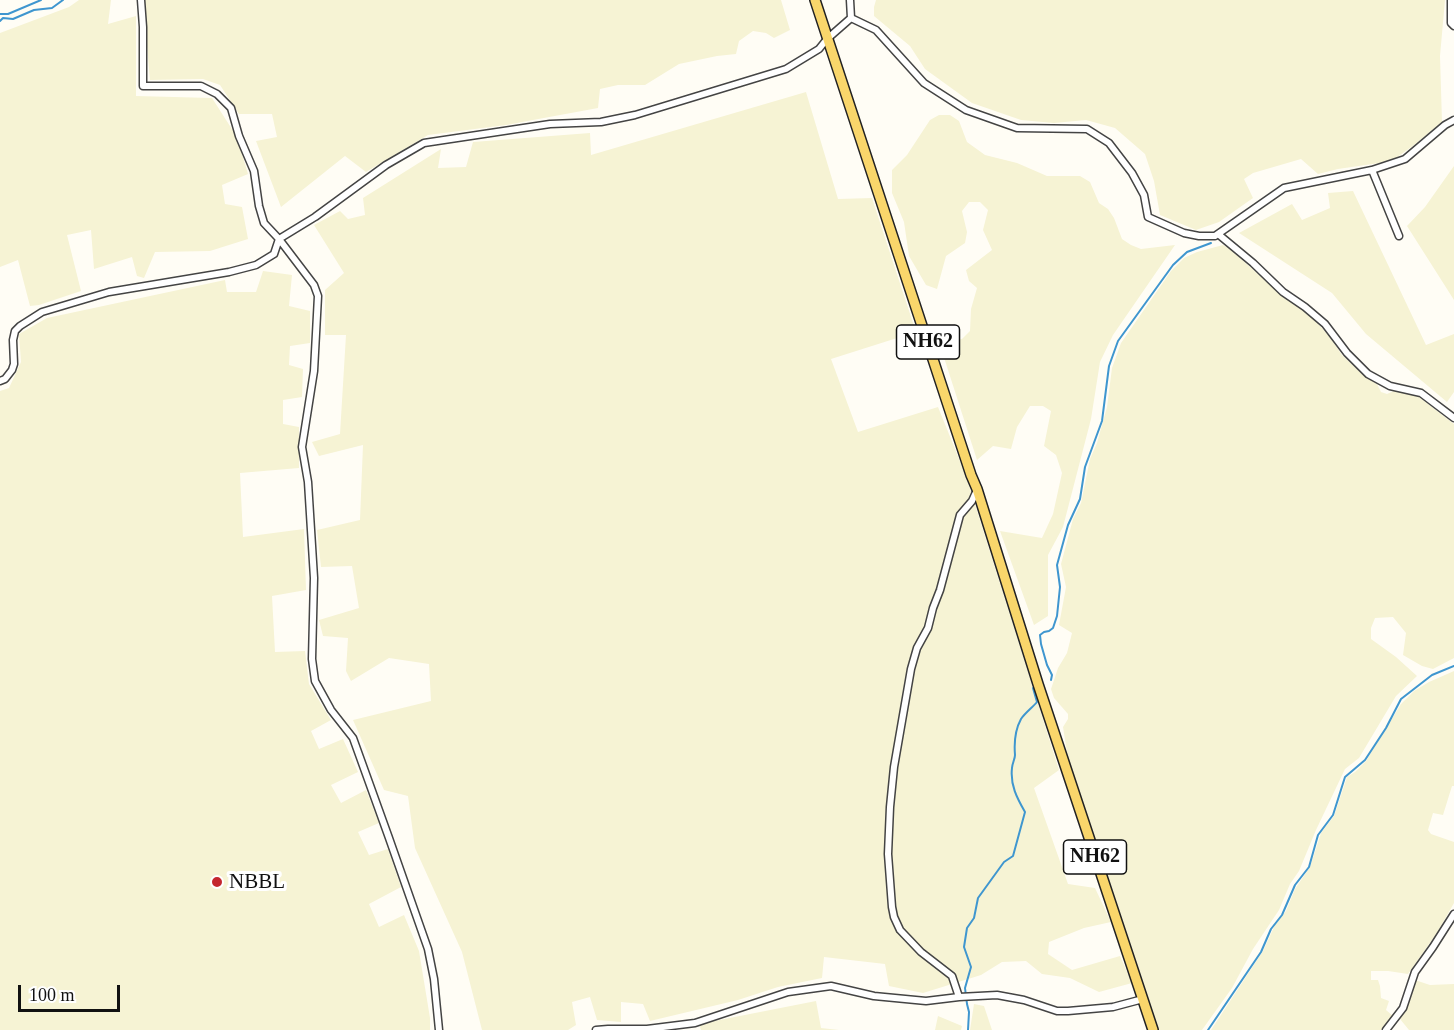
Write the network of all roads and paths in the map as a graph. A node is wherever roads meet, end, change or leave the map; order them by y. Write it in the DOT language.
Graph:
graph roads {
  1 [pos="141,0"];
  2 [pos="815,0"];
  3 [pos="850,0"];
  4 [pos="1451,0"];
  5 [pos="851,18"];
  6 [pos="1454,26"];
  7 [pos="827,39"];
  8 [pos="1454,120"];
  9 [pos="1372,170"];
  10 [pos="1218,234"];
  11 [pos="1399,236"];
  12 [pos="279,239"];
  13 [pos="0,381"];
  14 [pos="1454,418"];
  15 [pos="977,489"];
  16 [pos="1454,914"];
  17 [pos="964,996"];
  18 [pos="1143,999"];
  19 [pos="696,1027"];
  20 [pos="439,1030"];
  21 [pos="596,1030"];
  22 [pos="1153,1030"];
  23 [pos="1386,1030"];
  1 -- 12 [label="street"];
  2 -- 7 [label="main road, NH62"];
  3 -- 5 [label="street"];
  4 -- 6 [label="street"];
  5 -- 7 [label="street"];
  5 -- 10 [label="street"];
  7 -- 12 [label="street"];
  7 -- 15 [label="main road, NH62"];
  8 -- 9 [label="street"];
  9 -- 10 [label="street"];
  9 -- 11 [label="street"];
  10 -- 14 [label="street"];
  12 -- 13 [label="street"];
  12 -- 20 [label="street"];
  15 -- 17 [label="street"];
  15 -- 18 [label="main road, NH62"];
  16 -- 23 [label="street"];
  17 -- 18 [label="street"];
  17 -- 19 [label="street"];
  18 -- 22 [label="main road, NH62"];
  19 -- 21 [label="street"];
}
